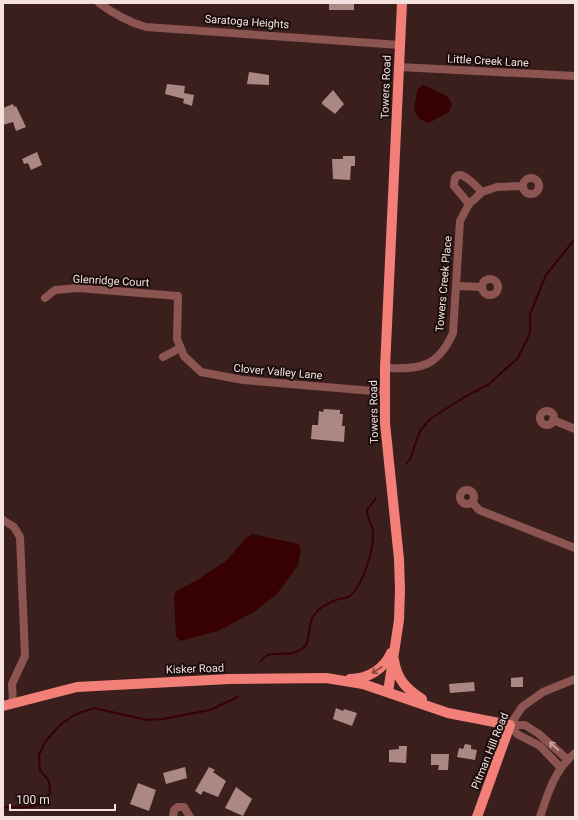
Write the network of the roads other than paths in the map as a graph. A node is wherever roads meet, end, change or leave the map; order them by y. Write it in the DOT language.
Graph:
graph roads {
  1 [pos="99,3"];
  2 [pos="402,3"];
  3 [pos="400,45"];
  4 [pos="399,67"];
  5 [pos="575,76"];
  6 [pos="522,186"];
  7 [pos="482,192"];
  8 [pos="469,204"];
  9 [pos="456,286"];
  10 [pos="482,287"];
  11 [pos="178,296"];
  12 [pos="45,298"];
  13 [pos="180,348"];
  14 [pos="163,357"];
  15 [pos="385,368"];
  16 [pos="385,392"];
  17 [pos="553,420"];
  18 [pos="575,428"];
  19 [pos="472,502"];
  20 [pos="3,520"];
  21 [pos="575,548"];
  22 [pos="396,638"];
  23 [pos="394,653"];
  24 [pos="339,679"];
  25 [pos="575,679"];
  26 [pos="388,692"];
  27 [pos="13,703"];
  28 [pos="3,706"];
  29 [pos="439,710"];
  30 [pos="510,725"];
  31 [pos="539,734"];
  32 [pos="534,742"];
  33 [pos="575,753"];
  34 [pos="567,759"];
  35 [pos="560,767"];
  36 [pos="173,817"];
  37 [pos="190,817"];
  38 [pos="477,817"];
  39 [pos="540,817"];
  1 -- 3 [label="street, Saratoga Heights"];
  2 -- 3 [label="main road, Towers Road"];
  3 -- 4 [label="main road, Towers Road"];
  4 -- 5 [label="street, Little Creek Lane"];
  4 -- 15 [label="main road, Towers Road"];
  6 -- 7 [label="street, Towers Creek Place"];
  7 -- 8 [label="street, Towers Creek Place"];
  7 -- 8 [label="street"];
  8 -- 9 [label="street, Towers Creek Place"];
  9 -- 10 [label="street"];
  9 -- 15 [label="street, Towers Creek Place"];
  11 -- 12 [label="street, Glenridge Court"];
  11 -- 13 [label="street, Clover Valley Lane"];
  13 -- 14 [label="street"];
  13 -- 16 [label="street, Clover Valley Lane"];
  15 -- 16 [label="main road, Towers Road"];
  16 -- 22 [label="main road, Towers Road"];
  17 -- 18 [label="street"];
  19 -- 21 [label="street"];
  20 -- 27 [label="street"];
  22 -- 23 [label="main road, Towers Road"];
  22 -- 24 [label="main road, one-way"];
  23 -- 26 [label="main road, Towers Road"];
  23 -- 29 [label="main road"];
  24 -- 26 [label="main road, Kisker Road"];
  24 -- 27 [label="main road, Kisker Road"];
  25 -- 30 [label="street, Pitman Hill Road"];
  26 -- 29 [label="main road"];
  27 -- 28 [label="main road, Kisker Road"];
  29 -- 30 [label="main road"];
  30 -- 31 [label="street"];
  30 -- 32 [label="street"];
  30 -- 38 [label="main road, Pitman Hill Road"];
  31 -- 32 [label="street"];
  34 -- 31 [label="street, one-way"];
  32 -- 35 [label="street"];
  33 -- 34 [label="street"];
  34 -- 35 [label="street"];
  35 -- 39 [label="street"];
  36 -- 37 [label="street"];
}
